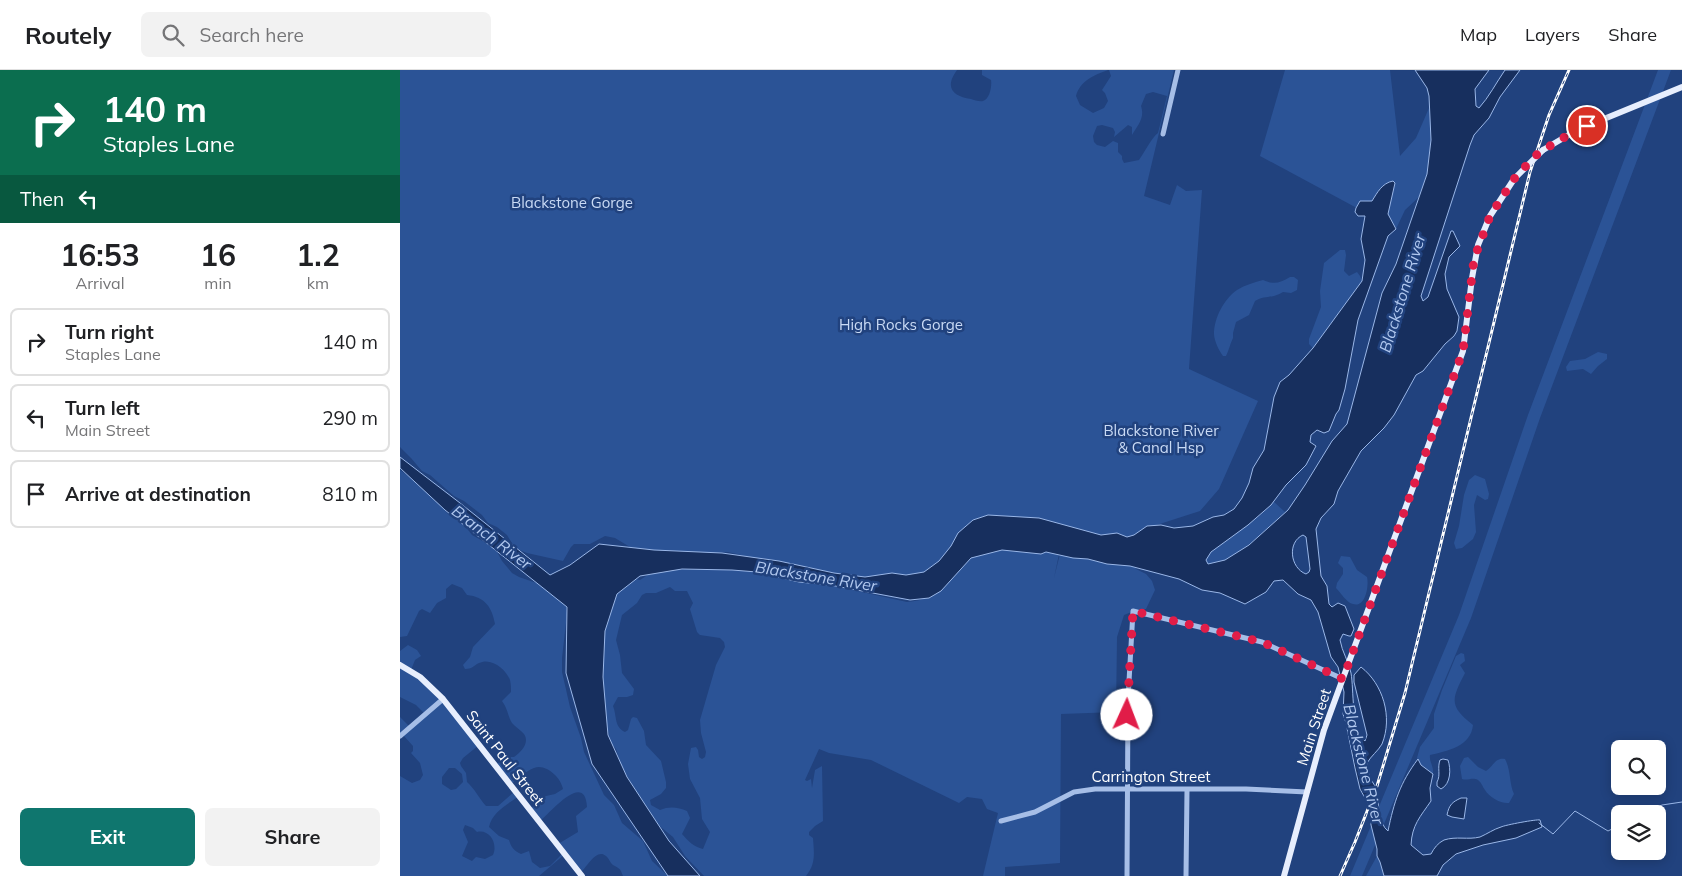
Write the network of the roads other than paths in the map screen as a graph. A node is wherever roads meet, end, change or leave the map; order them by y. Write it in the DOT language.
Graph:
graph roads {
  1 [pos="1178,70"];
  2 [pos="1682,87"];
  3 [pos="1163,134"];
  4 [pos="400,665"];
  5 [pos="1341,678"];
  6 [pos="443,699"];
  7 [pos="400,736"];
  8 [pos="1126,789"];
  9 [pos="1187,790"];
  10 [pos="1307,792"];
  11 [pos="1001,821"];
  12 [pos="582,876"];
  13 [pos="1127,876"];
  14 [pos="1186,876"];
  15 [pos="1284,876"];
  1 -- 3 [label="street"];
  2 -- 5 [label="main road, Main Street, bridge"];
  4 -- 6 [label="main road, Saint Paul Street"];
  5 -- 8 [label="street"];
  5 -- 10 [label="main road, Main Street"];
  6 -- 7 [label="street"];
  6 -- 12 [label="main road, Saint Paul Street"];
  8 -- 9 [label="street, Carrington Street"];
  8 -- 11 [label="street, Carrington Street"];
  8 -- 13 [label="street"];
  9 -- 10 [label="street, Carrington Street"];
  9 -- 14 [label="street"];
  10 -- 15 [label="main road, Main Street"];
}
